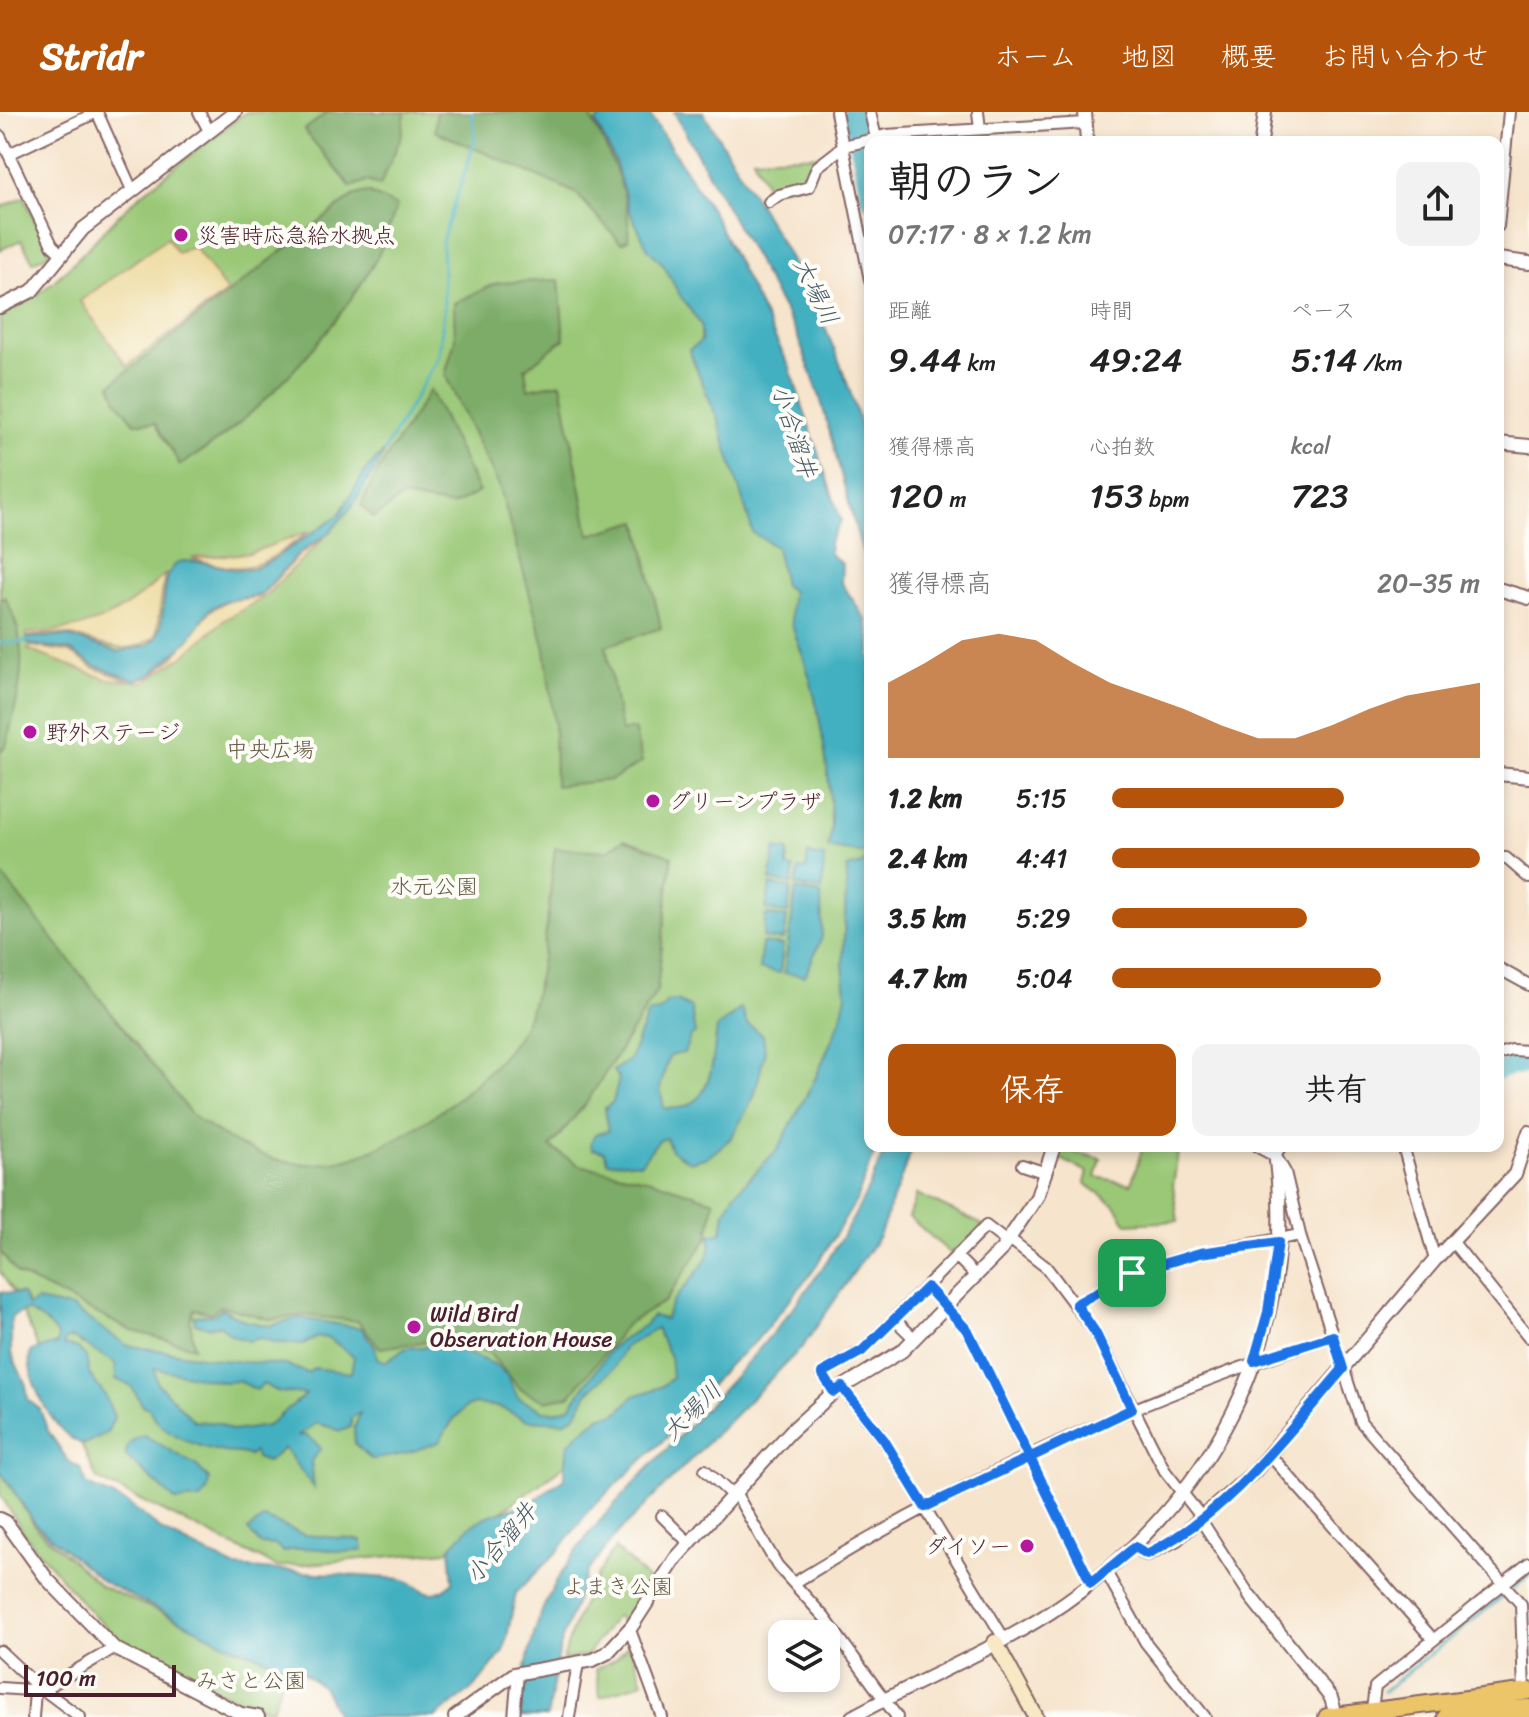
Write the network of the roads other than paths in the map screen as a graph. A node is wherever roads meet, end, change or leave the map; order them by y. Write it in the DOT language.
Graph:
graph roads {
  1 [pos="97,112"];
  2 [pos="199,112"];
  3 [pos="235,112"];
  4 [pos="836,112"];
  5 [pos="870,112"];
  6 [pos="978,112"];
  7 [pos="1265,112"];
  8 [pos="1509,112"];
  9 [pos="1086,117"];
  10 [pos="980,129"];
  11 [pos="209,131"];
  12 [pos="0,136"];
  13 [pos="875,136"];
  14 [pos="914,136"];
  15 [pos="1262,136"];
  16 [pos="864,142"];
  17 [pos="843,146"];
  18 [pos="9,154"];
  19 [pos="1504,164"];
  20 [pos="132,190"];
  21 [pos="769,202"];
  22 [pos="864,250"];
  23 [pos="62,255"];
  24 [pos="1504,260"];
  25 [pos="1529,263"];
  26 [pos="0,307"];
  27 [pos="1504,444"];
  28 [pos="1529,446"];
  29 [pos="1504,591"];
  30 [pos="1529,598"];
  31 [pos="1504,775"];
  32 [pos="1529,777"];
  33 [pos="1504,858"];
  34 [pos="1529,878"];
  35 [pos="1504,971"];
  36 [pos="1529,985"];
  37 [pos="1529,1051"];
  38 [pos="1504,1052"];
  39 [pos="1529,1132"];
  40 [pos="1052,1152"];
  41 [pos="1277,1152"];
  42 [pos="1278,1152"];
  43 [pos="1405,1152"];
  44 [pos="1527,1156"];
  45 [pos="1022,1165"];
  46 [pos="1046,1173"];
  47 [pos="1300,1235"];
  48 [pos="1010,1241"];
  49 [pos="1452,1241"];
  50 [pos="1278,1242"];
  51 [pos="957,1257"];
  52 [pos="1435,1260"];
  53 [pos="976,1276"];
  54 [pos="927,1287"];
  55 [pos="1076,1304"];
  56 [pos="946,1306"];
  57 [pos="894,1319"];
  58 [pos="1333,1336"];
  59 [pos="1529,1337"];
  60 [pos="914,1338"];
  61 [pos="862,1351"];
  62 [pos="1254,1361"];
  63 [pos="1343,1369"];
  64 [pos="874,1370"];
  65 [pos="838,1390"];
  66 [pos="1132,1409"];
  67 [pos="1269,1454"];
  68 [pos="1031,1457"];
  69 [pos="705,1470"];
  70 [pos="735,1496"];
  71 [pos="1182,1496"];
  72 [pos="925,1507"];
  73 [pos="662,1516"];
  74 [pos="2,1517"];
  75 [pos="1202,1519"];
  76 [pos="690,1544"];
  77 [pos="1135,1547"];
  78 [pos="1529,1563"];
  79 [pos="1106,1572"];
  80 [pos="1503,1582"];
  81 [pos="794,1583"];
  82 [pos="1091,1583"];
  83 [pos="1250,1596"];
  84 [pos="630,1630"];
  85 [pos="1432,1638"];
  86 [pos="999,1640"];
  87 [pos="114,1648"];
  88 [pos="0,1651"];
  89 [pos="573,1664"];
  90 [pos="520,1672"];
  91 [pos="0,1688"];
  92 [pos="41,1691"];
  93 [pos="886,1698"];
  94 [pos="1528,1699"];
  95 [pos="1372,1710"];
  96 [pos="1489,1711"];
  97 [pos="1331,1716"];
  98 [pos="33,1717"];
  99 [pos="80,1717"];
  100 [pos="258,1717"];
  101 [pos="455,1717"];
  102 [pos="514,1717"];
  103 [pos="569,1717"];
  104 [pos="662,1717"];
  105 [pos="852,1717"];
  106 [pos="897,1717"];
  107 [pos="1036,1717"];
  108 [pos="1205,1717"];
  109 [pos="1446,1717"];
  1 -- 18 [label="street"];
  1 -- 20 [label="street"];
  2 -- 11 [label="street"];
  3 -- 11 [label="street"];
  4 -- 17 [label="street"];
  5 -- 13 [label="street"];
  6 -- 10 [label="street"];
  7 -- 15 [label="street"];
  8 -- 19 [label="street"];
  9 -- 10 [label="street"];
  10 -- 14 [label="street"];
  11 -- 20 [label="street"];
  12 -- 18 [label="street"];
  16 -- 17 [label="street"];
  17 -- 21 [label="street"];
  17 -- 22 [label="street"];
  18 -- 23 [label="street"];
  20 -- 23 [label="street"];
  23 -- 26 [label="street"];
  24 -- 25 [label="street"];
  27 -- 28 [label="street"];
  29 -- 30 [label="street"];
  31 -- 32 [label="street"];
  33 -- 34 [label="street"];
  35 -- 36 [label="street"];
  37 -- 38 [label="street"];
  39 -- 44 [label="street"];
  40 -- 46 [label="street"];
  41 -- 50 [label="street"];
  42 -- 47 [label="street"];
  43 -- 52 [label="street"];
  44 -- 49 [label="street"];
  45 -- 46 [label="street"];
  46 -- 48 [label="street"];
  47 -- 50 [label="street"];
  47 -- 58 [label="street"];
  48 -- 51 [label="street"];
  48 -- 53 [label="street"];
  48 -- 55 [label="street"];
  49 -- 52 [label="street"];
  49 -- 59 [label="street"];
  50 -- 55 [label="street"];
  50 -- 62 [label="street"];
  51 -- 53 [label="street"];
  51 -- 54 [label="street"];
  52 -- 63 [label="street"];
  53 -- 56 [label="street"];
  54 -- 56 [label="street"];
  54 -- 57 [label="street"];
  55 -- 66 [label="street"];
  56 -- 60 [label="street"];
  56 -- 68 [label="street"];
  57 -- 60 [label="street"];
  57 -- 61 [label="street"];
  58 -- 62 [label="street"];
  58 -- 63 [label="street"];
  60 -- 64 [label="street"];
  61 -- 64 [label="street"];
  61 -- 65 [label="street"];
  62 -- 66 [label="street"];
  62 -- 71 [label="street"];
  63 -- 67 [label="street"];
  63 -- 80 [label="street"];
  64 -- 65 [label="street"];
  65 -- 70 [label="street"];
  65 -- 72 [label="street"];
  66 -- 68 [label="street"];
  66 -- 71 [label="street"];
  67 -- 75 [label="street"];
  67 -- 85 [label="street"];
  68 -- 72 [label="street"];
  68 -- 82 [label="street"];
  69 -- 70 [label="street"];
  70 -- 76 [label="street"];
  70 -- 81 [label="street"];
  71 -- 75 [label="street"];
  71 -- 77 [label="street"];
  72 -- 81 [label="street"];
  72 -- 86 [label="street"];
  73 -- 76 [label="street"];
  74 -- 87 [label="street"];
  75 -- 77 [label="street"];
  75 -- 83 [label="street"];
  76 -- 84 [label="street"];
  77 -- 79 [label="street"];
  78 -- 80 [label="street"];
  79 -- 82 [label="street"];
  79 -- 108 [label="street"];
  80 -- 85 [label="street"];
  80 -- 94 [label="street"];
  81 -- 93 [label="street"];
  82 -- 86 [label="street"];
  83 -- 97 [label="street"];
  84 -- 89 [label="street"];
  84 -- 104 [label="street"];
  85 -- 95 [label="street"];
  86 -- 93 [label="street"];
  86 -- 107 [label="main road"];
  87 -- 92 [label="street"];
  87 -- 100 [label="street"];
  88 -- 92 [label="street"];
  89 -- 90 [label="street"];
  89 -- 103 [label="street"];
  90 -- 101 [label="street"];
  90 -- 102 [label="street"];
  91 -- 92 [label="street"];
  92 -- 98 [label="street"];
  92 -- 99 [label="street"];
  93 -- 105 [label="street"];
  93 -- 106 [label="street"];
  94 -- 95 [label="highway"];
  94 -- 96 [label="highway"];
  95 -- 97 [label="highway"];
  96 -- 109 [label="highway"];
}
